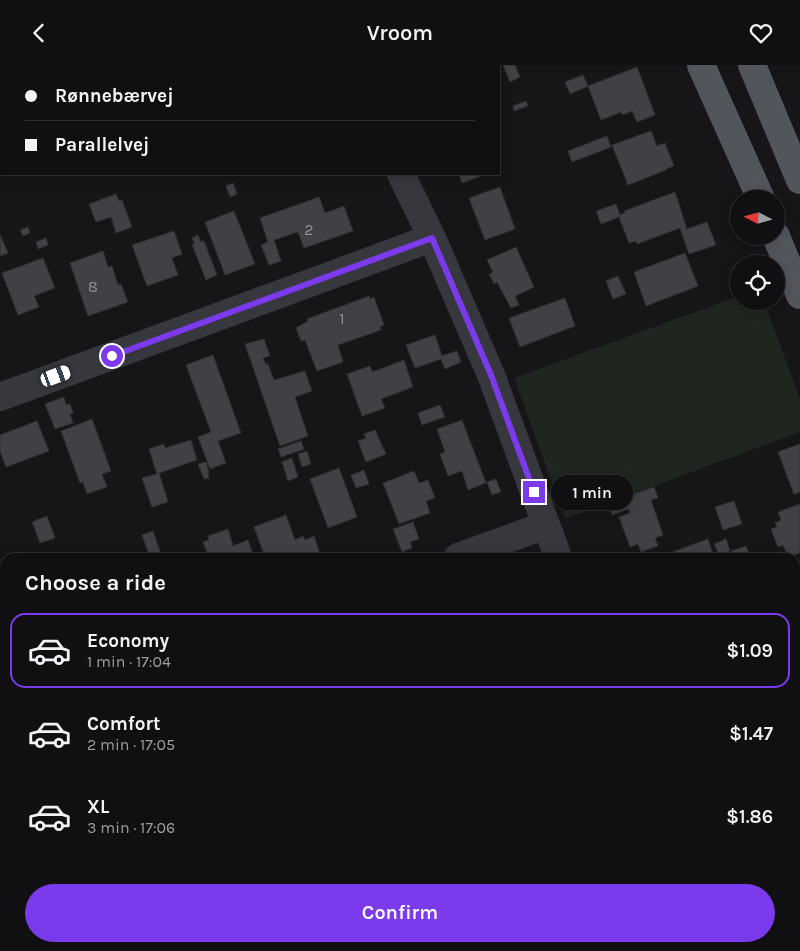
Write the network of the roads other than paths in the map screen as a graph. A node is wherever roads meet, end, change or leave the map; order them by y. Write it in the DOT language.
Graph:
graph roads {
  1 [pos="701,65"];
  2 [pos="752,65"];
  3 [pos="401,175"];
  4 [pos="800,180"];
  5 [pos="757,190"];
  6 [pos="432,238"];
  7 [pos="780,245"];
  8 [pos="800,295"];
  9 [pos="0,397"];
  10 [pos="546,525"];
  11 [pos="469,553"];
  12 [pos="556,553"];
  1 -- 5 [label="main road"];
  2 -- 4 [label="main road"];
  3 -- 6 [label="street"];
  6 -- 9 [label="street"];
  6 -- 10 [label="street"];
  7 -- 8 [label="main road"];
  10 -- 11 [label="street"];
  10 -- 12 [label="street"];
}
